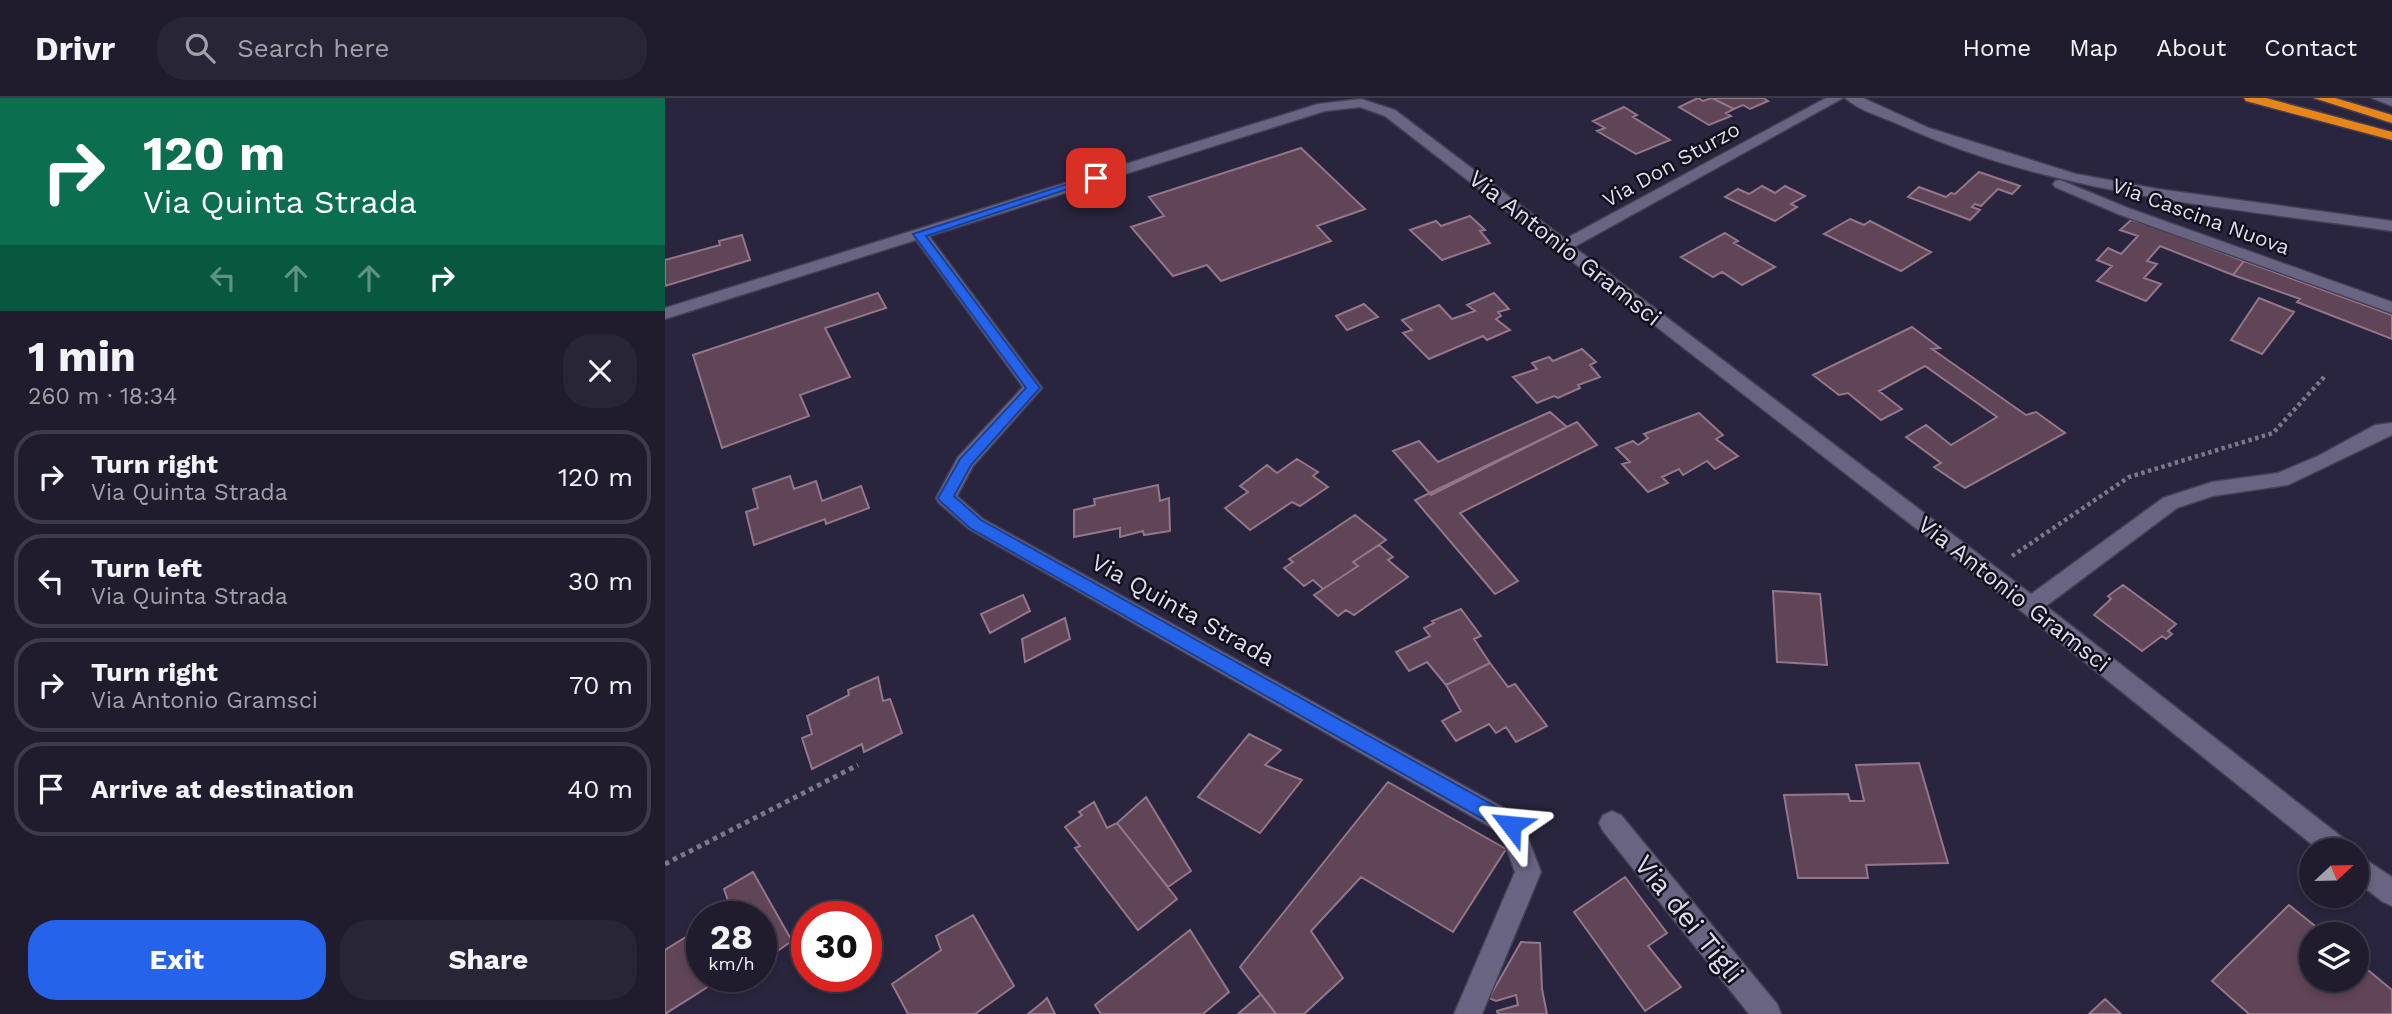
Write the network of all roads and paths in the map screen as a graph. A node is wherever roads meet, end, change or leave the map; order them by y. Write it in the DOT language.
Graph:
graph roads {
  1 [pos="1836,98"];
  2 [pos="1851,98"];
  3 [pos="2251,98"];
  4 [pos="2267,98"];
  5 [pos="2321,98"];
  6 [pos="2379,98"];
  7 [pos="2392,102"];
  8 [pos="2392,119"];
  9 [pos="2392,136"];
  10 [pos="1997,156"];
  11 [pos="2392,226"];
  12 [pos="919,234"];
  13 [pos="1562,247"];
  14 [pos="2392,309"];
  15 [pos="665,314"];
  16 [pos="2392,429"];
  17 [pos="2030,606"];
  18 [pos="857,765"];
  19 [pos="1612,823"];
  20 [pos="2323,838"];
  21 [pos="665,864"];
  22 [pos="2369,875"];
  23 [pos="2392,893"];
  24 [pos="1468,1014"];
  25 [pos="1767,1014"];
  1 -- 13 [label="street, Via Don Sturzo"];
  2 -- 10 [label="street"];
  3 -- 9 [label="highway"];
  4 -- 9 [label="highway"];
  5 -- 8 [label="highway"];
  6 -- 7 [label="street"];
  10 -- 11 [label="street"];
  10 -- 14 [label="street, Via Cascina Nuova"];
  12 -- 13 [label="street, Via Antonio Gramsci"];
  12 -- 15 [label="street, Via Antonio Gramsci"];
  12 -- 24 [label="street, Via Quinta Strada"];
  13 -- 17 [label="street, Via Antonio Gramsci"];
  16 -- 17 [label="street"];
  17 -- 20 [label="street, Via Antonio Gramsci"];
  18 -- 21 [label="path"];
  19 -- 25 [label="street, Via dei Tigli"];
  22 -- 23 [label="street"];
}
